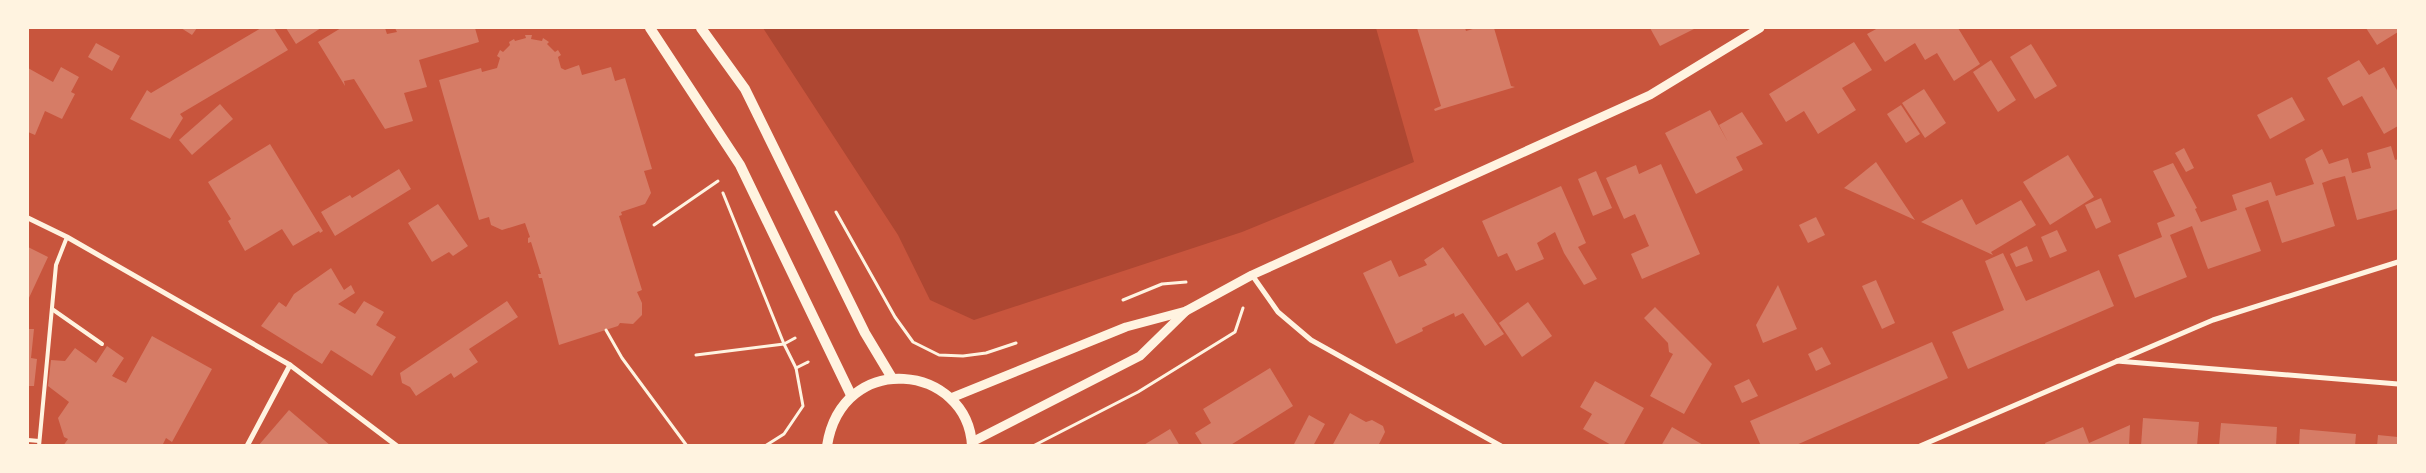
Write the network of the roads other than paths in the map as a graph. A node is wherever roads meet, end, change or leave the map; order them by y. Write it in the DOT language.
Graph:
graph roads {
  1 [pos="650,28"];
  2 [pos="701,28"];
  3 [pos="1760,28"];
  4 [pos="28,218"];
  5 [pos="67,237"];
  6 [pos="2398,262"];
  7 [pos="1252,275"];
  8 [pos="52,309"];
  9 [pos="1186,311"];
  10 [pos="102,344"];
  11 [pos="2114,361"];
  12 [pos="290,365"];
  13 [pos="892,378"];
  14 [pos="2398,384"];
  15 [pos="851,395"];
  16 [pos="951,398"];
  17 [pos="28,440"];
  18 [pos="39,443"];
  19 [pos="972,444"];
  20 [pos="826,445"];
  21 [pos="247,446"];
  22 [pos="398,446"];
  23 [pos="1502,446"];
  24 [pos="1920,446"];
  1 -- 15 [label="main road"];
  2 -- 13 [label="main road"];
  3 -- 7 [label="street"];
  4 -- 5 [label="street"];
  5 -- 8 [label="lane"];
  5 -- 12 [label="street"];
  6 -- 11 [label="street"];
  7 -- 9 [label="street"];
  7 -- 23 [label="street"];
  8 -- 10 [label="lane"];
  8 -- 18 [label="lane"];
  9 -- 16 [label="street"];
  9 -- 19 [label="street"];
  11 -- 14 [label="street"];
  11 -- 24 [label="street"];
  12 -- 21 [label="street"];
  12 -- 22 [label="street"];
  13 -- 15 [label="main road"];
  13 -- 16 [label="main road"];
  15 -- 20 [label="main road"];
  16 -- 19 [label="main road"];
  17 -- 18 [label="lane"];
}
